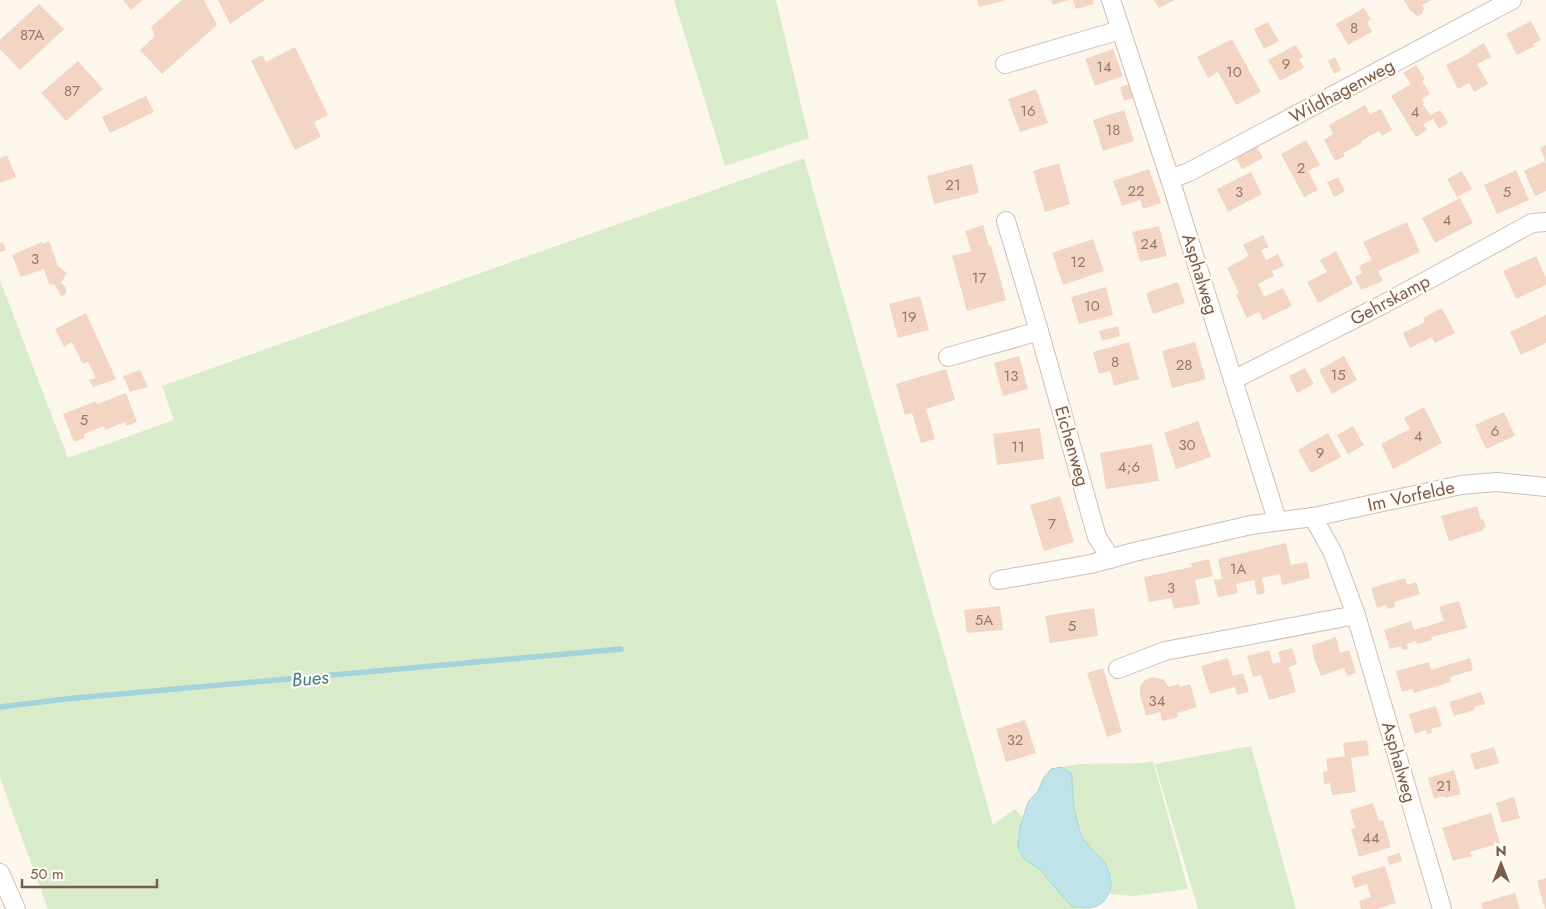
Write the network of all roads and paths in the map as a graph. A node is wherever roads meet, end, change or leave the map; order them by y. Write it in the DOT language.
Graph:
graph roads {
  1 [pos="1111,0"];
  2 [pos="1512,0"];
  3 [pos="1120,30"];
  4 [pos="1005,64"];
  5 [pos="1170,178"];
  6 [pos="1006,221"];
  7 [pos="1546,222"];
  8 [pos="1039,331"];
  9 [pos="948,357"];
  10 [pos="1233,380"];
  11 [pos="1546,487"];
  12 [pos="1312,517"];
  13 [pos="1277,520"];
  14 [pos="1111,558"];
  15 [pos="999,580"];
  16 [pos="1356,615"];
  17 [pos="1118,669"];
  18 [pos="0,873"];
  19 [pos="16,909"];
  20 [pos="1442,909"];
  1 -- 3 [label="street, Asphalweg"];
  2 -- 5 [label="street, Wildhagenweg"];
  3 -- 4 [label="street"];
  3 -- 5 [label="street, Asphalweg"];
  5 -- 10 [label="street, Asphalweg"];
  6 -- 8 [label="street, Eichenweg"];
  7 -- 10 [label="street, Gehrskamp"];
  8 -- 9 [label="street"];
  8 -- 14 [label="street, Eichenweg"];
  10 -- 13 [label="street, Asphalweg"];
  11 -- 12 [label="street, Im Vorfelde"];
  12 -- 13 [label="street, Im Vorfelde"];
  12 -- 16 [label="street, Asphalweg"];
  13 -- 14 [label="street"];
  14 -- 15 [label="street"];
  16 -- 17 [label="street"];
  16 -- 20 [label="street, Asphalweg"];
  18 -- 19 [label="street"];
}
